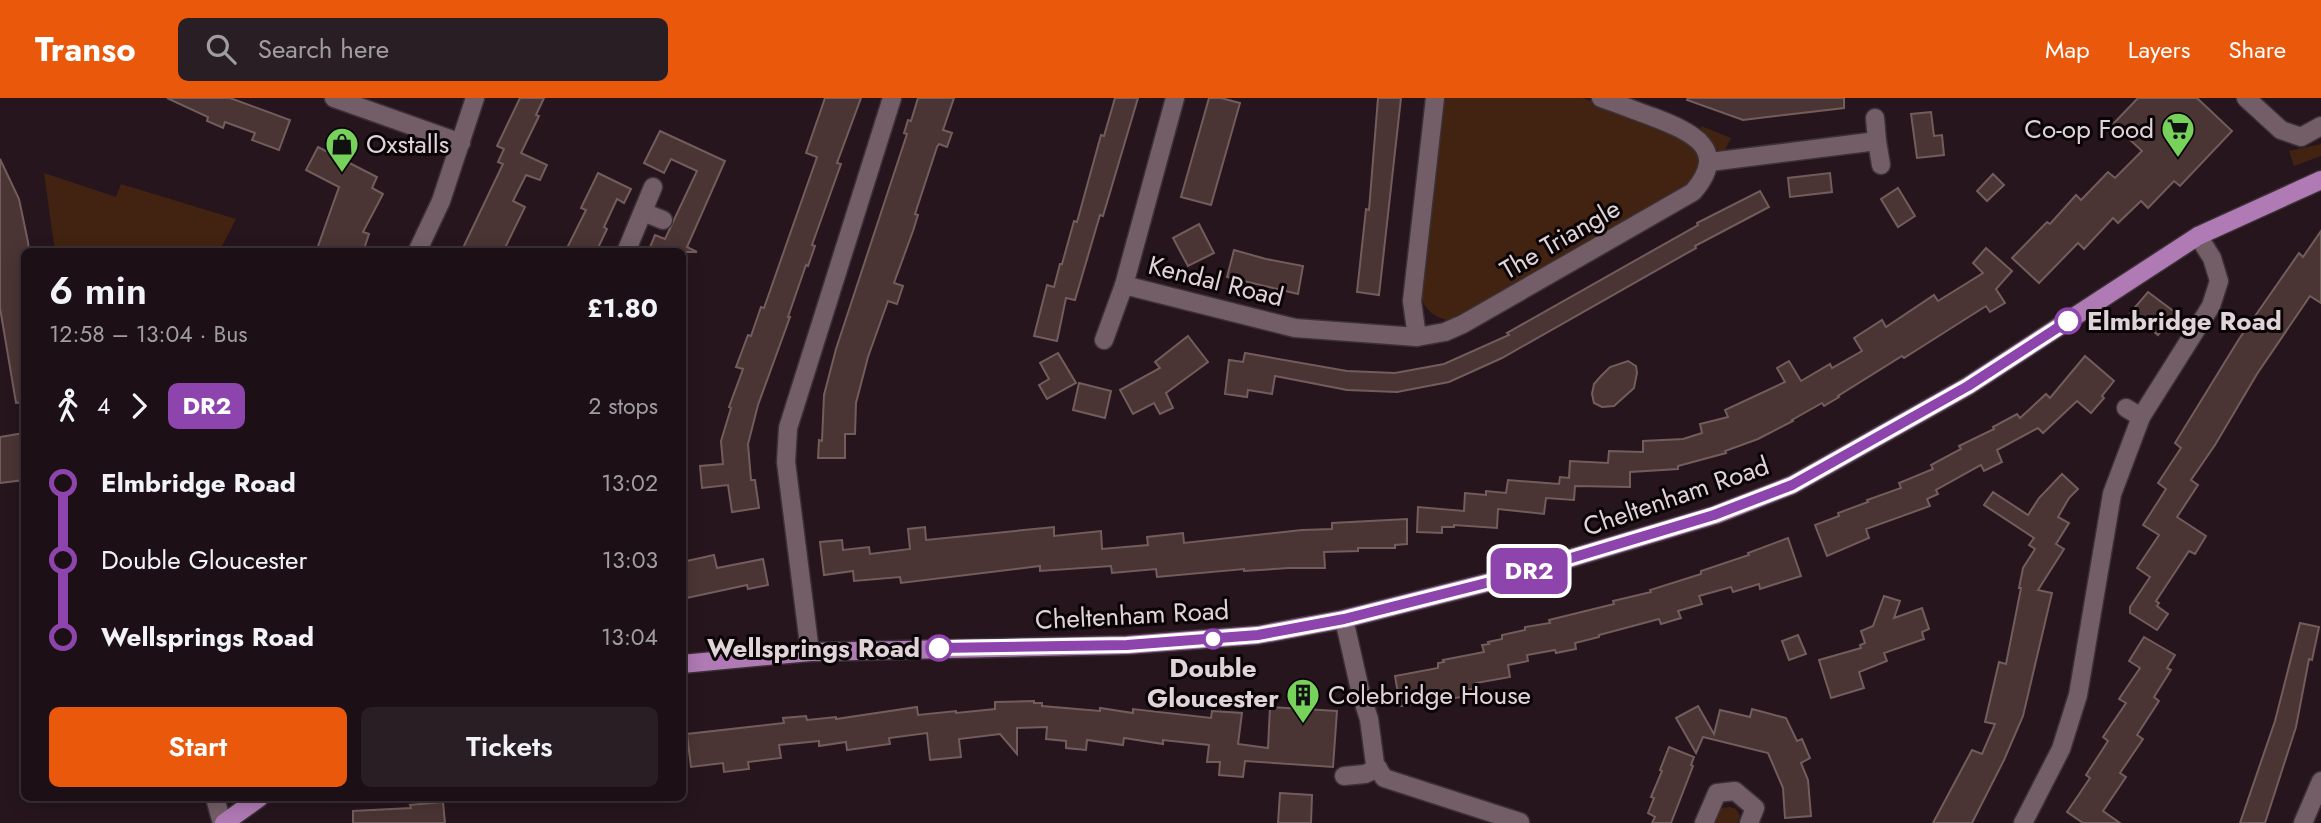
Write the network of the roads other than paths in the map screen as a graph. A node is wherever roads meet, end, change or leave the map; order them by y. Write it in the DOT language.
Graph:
graph roads {
  1 [pos="334,98"];
  2 [pos="475,98"];
  3 [pos="892,98"];
  4 [pos="1175,98"];
  5 [pos="1435,98"];
  6 [pos="1601,98"];
  7 [pos="2246,98"];
  8 [pos="1875,118"];
  9 [pos="2321,126"];
  10 [pos="1877,141"];
  11 [pos="461,143"];
  12 [pos="1710,162"];
  13 [pos="1881,165"];
  14 [pos="2321,180"];
  15 [pos="653,187"];
  16 [pos="643,212"];
  17 [pos="663,220"];
  18 [pos="2198,236"];
  19 [pos="419,248"];
  20 [pos="628,248"];
  21 [pos="1124,285"];
  22 [pos="1295,328"];
  23 [pos="1417,337"];
  24 [pos="1104,340"];
  25 [pos="1344,619"];
  26 [pos="810,652"];
  27 [pos="686,664"];
  28 [pos="1378,768"];
  29 [pos="1345,776"];
  30 [pos="2321,783"];
  31 [pos="216,801"];
  32 [pos="255,801"];
  33 [pos="1520,822"];
  34 [pos="223,823"];
  35 [pos="1704,823"];
  36 [pos="1749,823"];
  37 [pos="2023,823"];
  38 [pos="2303,823"];
  1 -- 11 [label="street"];
  2 -- 11 [label="street"];
  3 -- 26 [label="street"];
  4 -- 21 [label="street, Kendal Road"];
  5 -- 23 [label="street"];
  6 -- 12 [label="street"];
  7 -- 9 [label="street"];
  8 -- 10 [label="street"];
  10 -- 12 [label="street"];
  10 -- 13 [label="street"];
  11 -- 19 [label="street"];
  12 -- 23 [label="street, The Triangle"];
  14 -- 18 [label="main road, Cheltenham Road"];
  15 -- 16 [label="street"];
  16 -- 17 [label="street"];
  16 -- 20 [label="street"];
  18 -- 25 [label="main road, Cheltenham Road"];
  18 -- 37 [label="street"];
  21 -- 22 [label="street, Kendal Road"];
  21 -- 24 [label="street, Kendal Road"];
  22 -- 23 [label="street, The Triangle"];
  25 -- 26 [label="main road, Cheltenham Road"];
  25 -- 28 [label="street"];
  26 -- 27 [label="main road, Cheltenham Road"];
  28 -- 29 [label="street"];
  28 -- 33 [label="street"];
  30 -- 38 [label="street"];
  31 -- 34 [label="street"];
  32 -- 34 [label="main road"];
  35 -- 36 [label="street"];
}
